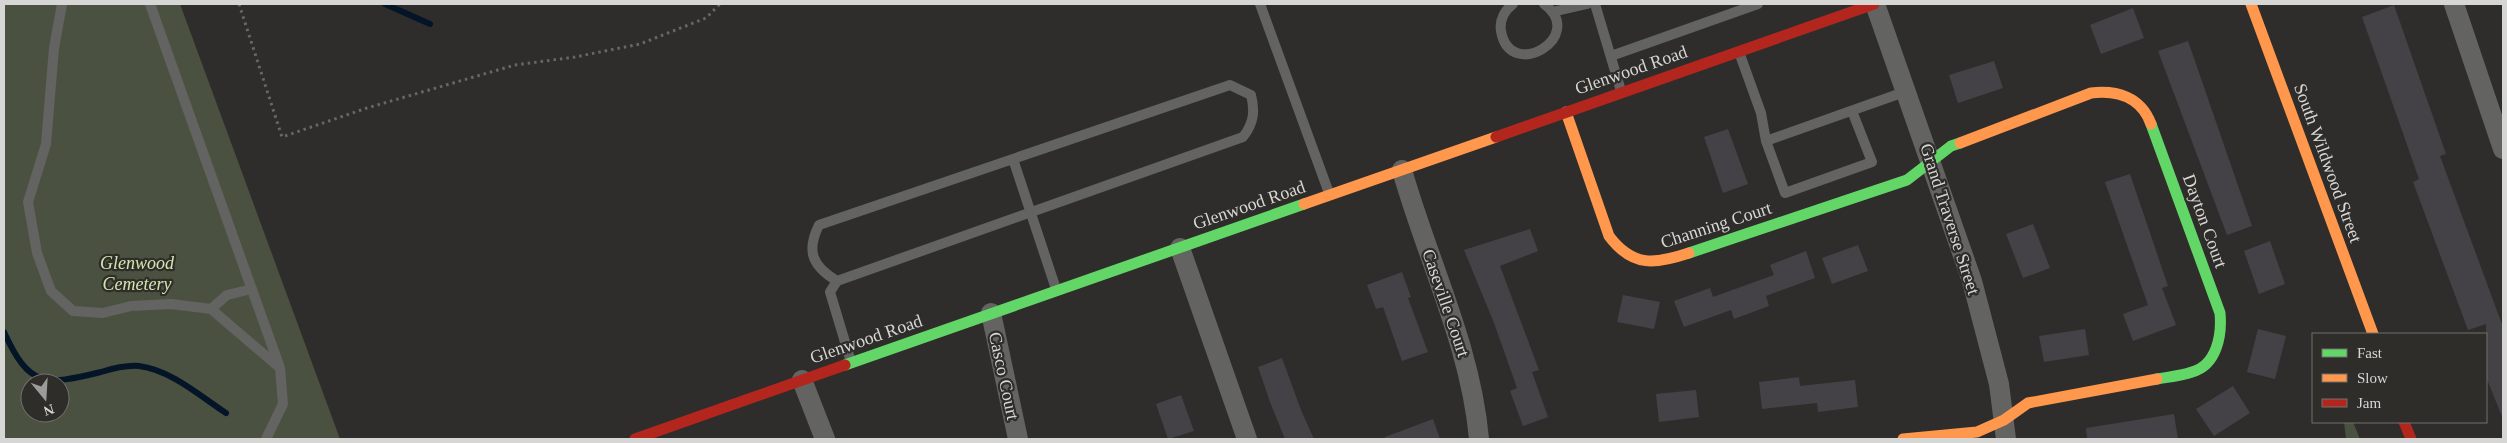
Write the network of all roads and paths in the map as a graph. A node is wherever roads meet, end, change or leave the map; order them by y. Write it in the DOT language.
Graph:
graph roads {
  1 [pos="62,4"];
  2 [pos="150,4"];
  3 [pos="239,4"];
  4 [pos="720,4"];
  5 [pos="1260,4"];
  6 [pos="1513,4"];
  7 [pos="1544,4"];
  8 [pos="1588,4"];
  9 [pos="1595,4"];
  10 [pos="1758,4"];
  11 [pos="1874,4"];
  12 [pos="2251,4"];
  13 [pos="2454,4"];
  14 [pos="1552,12"];
  15 [pos="1738,51"];
  16 [pos="1611,56"];
  17 [pos="1622,92"];
  18 [pos="1906,92"];
  19 [pos="1852,111"];
  20 [pos="1566,112"];
  21 [pos="1766,141"];
  22 [pos="2503,149"];
  23 [pos="1012,159"];
  24 [pos="1931,159"];
  25 [pos="1402,170"];
  26 [pos="1330,195"];
  27 [pos="1029,212"];
  28 [pos="1180,248"];
  29 [pos="837,281"];
  30 [pos="252,289"];
  31 [pos="1057,290"];
  32 [pos="211,309"];
  33 [pos="991,313"];
  34 [pos="2372,333"];
  35 [pos="851,362"];
  36 [pos="280,368"];
  37 [pos="802,380"];
  38 [pos="2404,423"];
  39 [pos="2005,430"];
  40 [pos="266,439"];
  41 [pos="635,439"];
  42 [pos="825,439"];
  43 [pos="1018,439"];
  44 [pos="1246,439"];
  45 [pos="1480,439"];
  46 [pos="1903,439"];
  47 [pos="2411,439"];
  1 -- 32 [label="lane"];
  2 -- 30 [label="lane"];
  3 -- 4 [label="path"];
  5 -- 26 [label="lane"];
  6 -- 14 [label="lane"];
  7 -- 14 [label="lane"];
  8 -- 14 [label="lane"];
  9 -- 16 [label="lane"];
  10 -- 16 [label="lane"];
  11 -- 15 [label="street, Glenwood Road"];
  11 -- 18 [label="street, Grand Traverse Street"];
  12 -- 34 [label="street, South Wildwood Street"];
  13 -- 22 [label="street"];
  15 -- 17 [label="street, Glenwood Road"];
  15 -- 21 [label="lane"];
  16 -- 17 [label="lane"];
  17 -- 20 [label="street, Glenwood Road"];
  18 -- 19 [label="lane"];
  18 -- 24 [label="street, Grand Traverse Street"];
  19 -- 21 [label="lane"];
  19 -- 21 [label="lane"];
  20 -- 24 [label="street, Channing Court"];
  20 -- 25 [label="street, Glenwood Road"];
  23 -- 27 [label="lane"];
  23 -- 27 [label="lane"];
  23 -- 29 [label="lane"];
  24 -- 39 [label="street, Grand Traverse Street"];
  24 -- 39 [label="street, Dayton Court"];
  25 -- 26 [label="street, Glenwood Road"];
  25 -- 45 [label="street, Caseville Court"];
  26 -- 28 [label="street, Glenwood Road"];
  27 -- 29 [label="lane"];
  27 -- 31 [label="lane"];
  28 -- 31 [label="street, Glenwood Road"];
  28 -- 44 [label="street"];
  29 -- 35 [label="lane"];
  30 -- 32 [label="lane"];
  30 -- 36 [label="lane"];
  31 -- 33 [label="street, Glenwood Road"];
  32 -- 36 [label="lane"];
  33 -- 35 [label="street, Glenwood Road"];
  33 -- 43 [label="street, Casco Court"];
  35 -- 37 [label="street, Glenwood Road"];
  36 -- 40 [label="lane"];
  37 -- 41 [label="street, Glenwood Road"];
  37 -- 42 [label="street"];
  38 -- 47 [label="street"];
  39 -- 46 [label="street, Dayton Court"];
}
